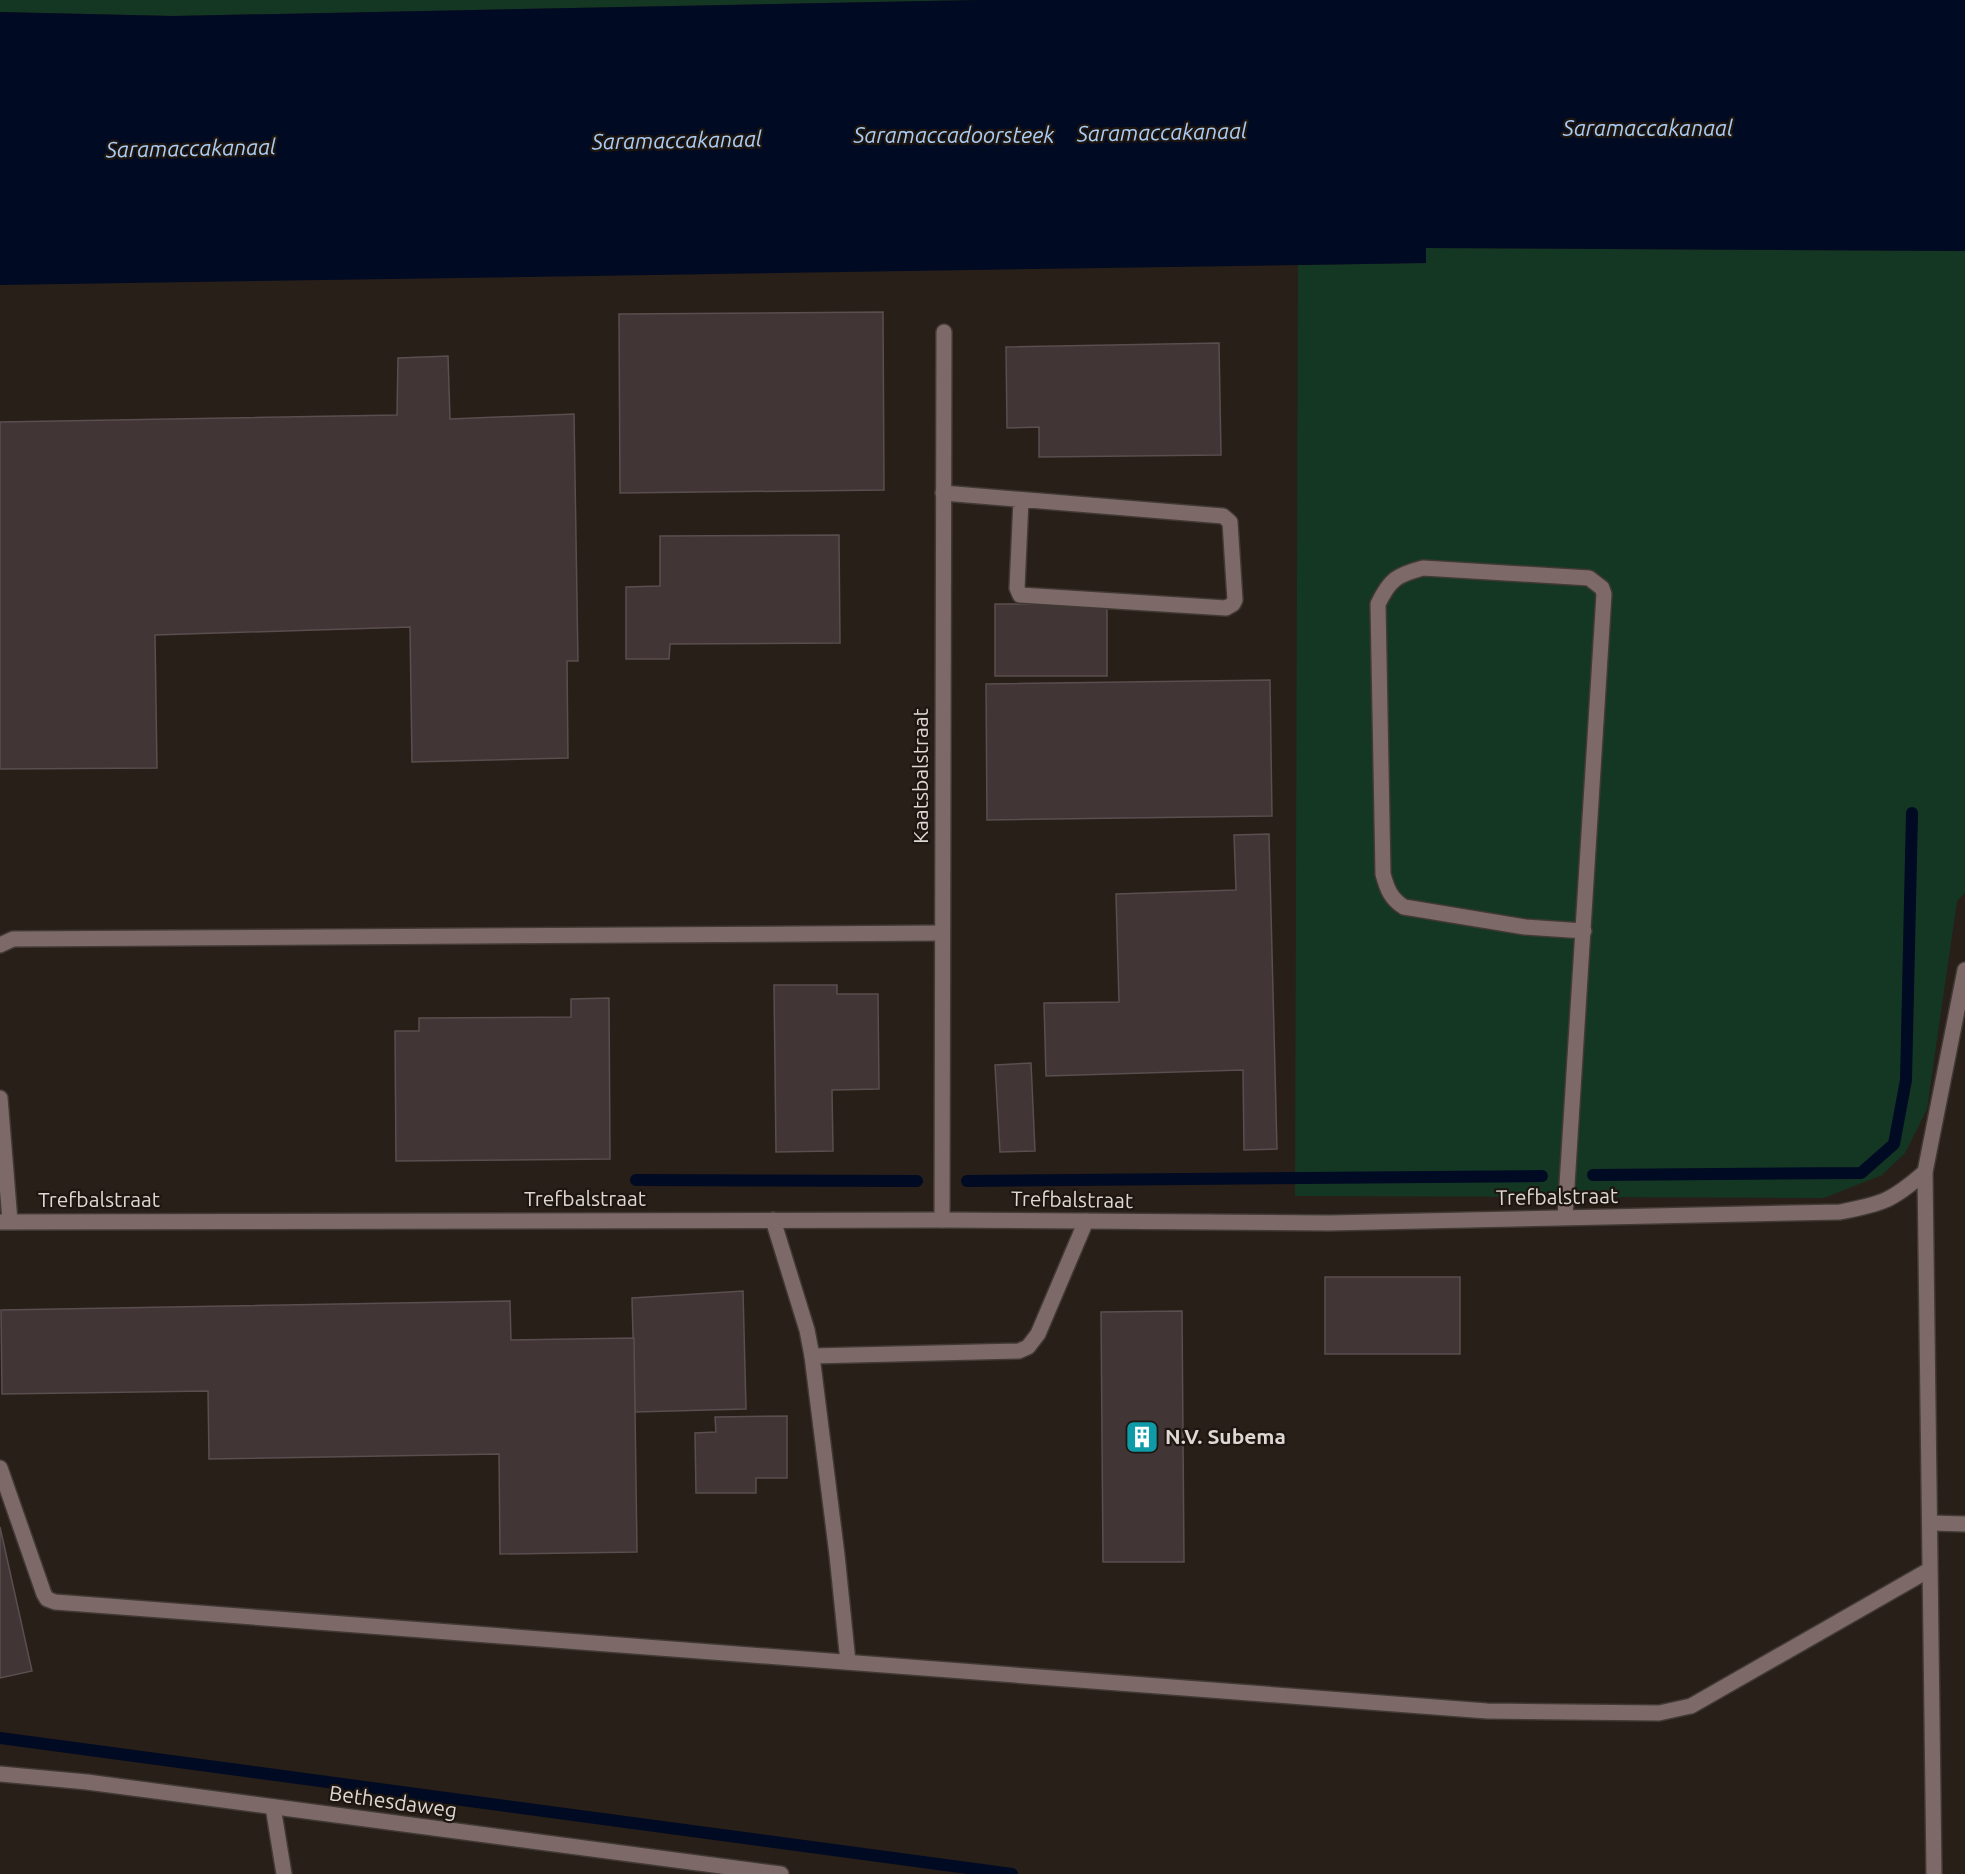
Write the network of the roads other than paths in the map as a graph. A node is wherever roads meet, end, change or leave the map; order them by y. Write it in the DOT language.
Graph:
graph roads {
  1 [pos="944,332"];
  2 [pos="943,493"];
  3 [pos="1021,500"];
  4 [pos="1584,931"];
  5 [pos="942,933"];
  6 [pos="0,945"];
  7 [pos="1965,970"];
  8 [pos="0,1098"];
  9 [pos="1925,1172"];
  10 [pos="1565,1217"];
  11 [pos="773,1220"];
  12 [pos="942,1220"];
  13 [pos="1086,1221"];
  14 [pos="5,1222"];
  15 [pos="813,1356"];
  16 [pos="0,1468"];
  17 [pos="1931,1523"];
  18 [pos="1965,1524"];
  19 [pos="1929,1570"];
  20 [pos="848,1662"];
  21 [pos="0,1774"];
  22 [pos="273,1807"];
  23 [pos="284,1874"];
  24 [pos="781,1874"];
  25 [pos="1934,1874"];
  1 -- 2 [label="street, Kaatsbalstraat"];
  2 -- 3 [label="street"];
  2 -- 5 [label="street, Kaatsbalstraat"];
  3 -- 3 [label="street"];
  4 -- 4 [label="street"];
  4 -- 10 [label="street"];
  5 -- 6 [label="street"];
  5 -- 12 [label="street, Kaatsbalstraat"];
  7 -- 9 [label="street"];
  8 -- 14 [label="street"];
  9 -- 10 [label="street, Trefbalstraat"];
  9 -- 17 [label="street"];
  10 -- 13 [label="street, Trefbalstraat"];
  11 -- 12 [label="street, Trefbalstraat"];
  11 -- 14 [label="street, Trefbalstraat"];
  11 -- 15 [label="street"];
  12 -- 13 [label="street, Trefbalstraat"];
  13 -- 15 [label="street"];
  15 -- 20 [label="street"];
  16 -- 20 [label="street"];
  17 -- 18 [label="street"];
  17 -- 19 [label="street"];
  19 -- 20 [label="street"];
  19 -- 25 [label="street"];
  21 -- 22 [label="street, Bethesdaweg"];
  22 -- 23 [label="street"];
  22 -- 24 [label="street, Bethesdaweg"];
}
